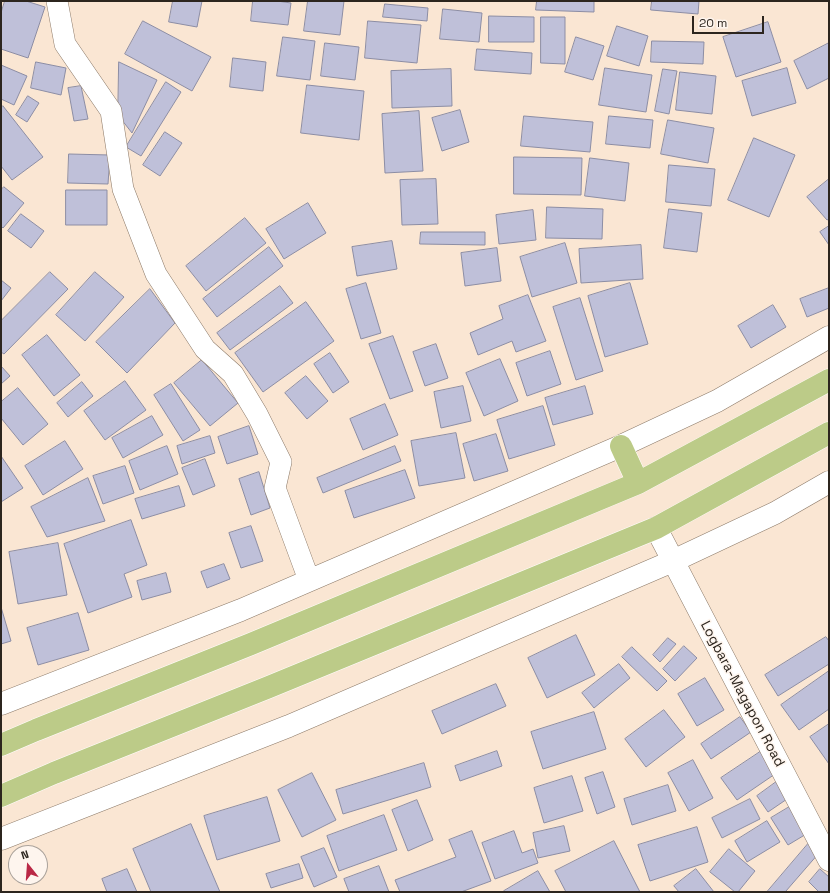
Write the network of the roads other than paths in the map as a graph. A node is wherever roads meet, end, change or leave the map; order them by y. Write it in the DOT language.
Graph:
graph roads {
  1 [pos="57,1"];
  2 [pos="829,337"];
  3 [pos="829,380"];
  4 [pos="829,434"];
  5 [pos="621,446"];
  6 [pos="829,482"];
  7 [pos="638,483"];
  8 [pos="656,528"];
  9 [pos="673,561"];
  10 [pos="309,580"];
  11 [pos="1,704"];
  12 [pos="1,745"];
  13 [pos="1,796"];
  14 [pos="1,839"];
  15 [pos="829,860"];
  1 -- 10 [label="street"];
  2 -- 5 [label="street"];
  3 -- 7 [label="highway"];
  4 -- 8 [label="highway"];
  5 -- 7 [label="highway"];
  5 -- 10 [label="street"];
  6 -- 9 [label="street"];
  7 -- 12 [label="highway"];
  8 -- 9 [label="street, Logbara-Magapon Road"];
  8 -- 13 [label="highway"];
  9 -- 14 [label="street"];
  9 -- 15 [label="street, Logbara-Magapon Road"];
  10 -- 11 [label="street"];
}
